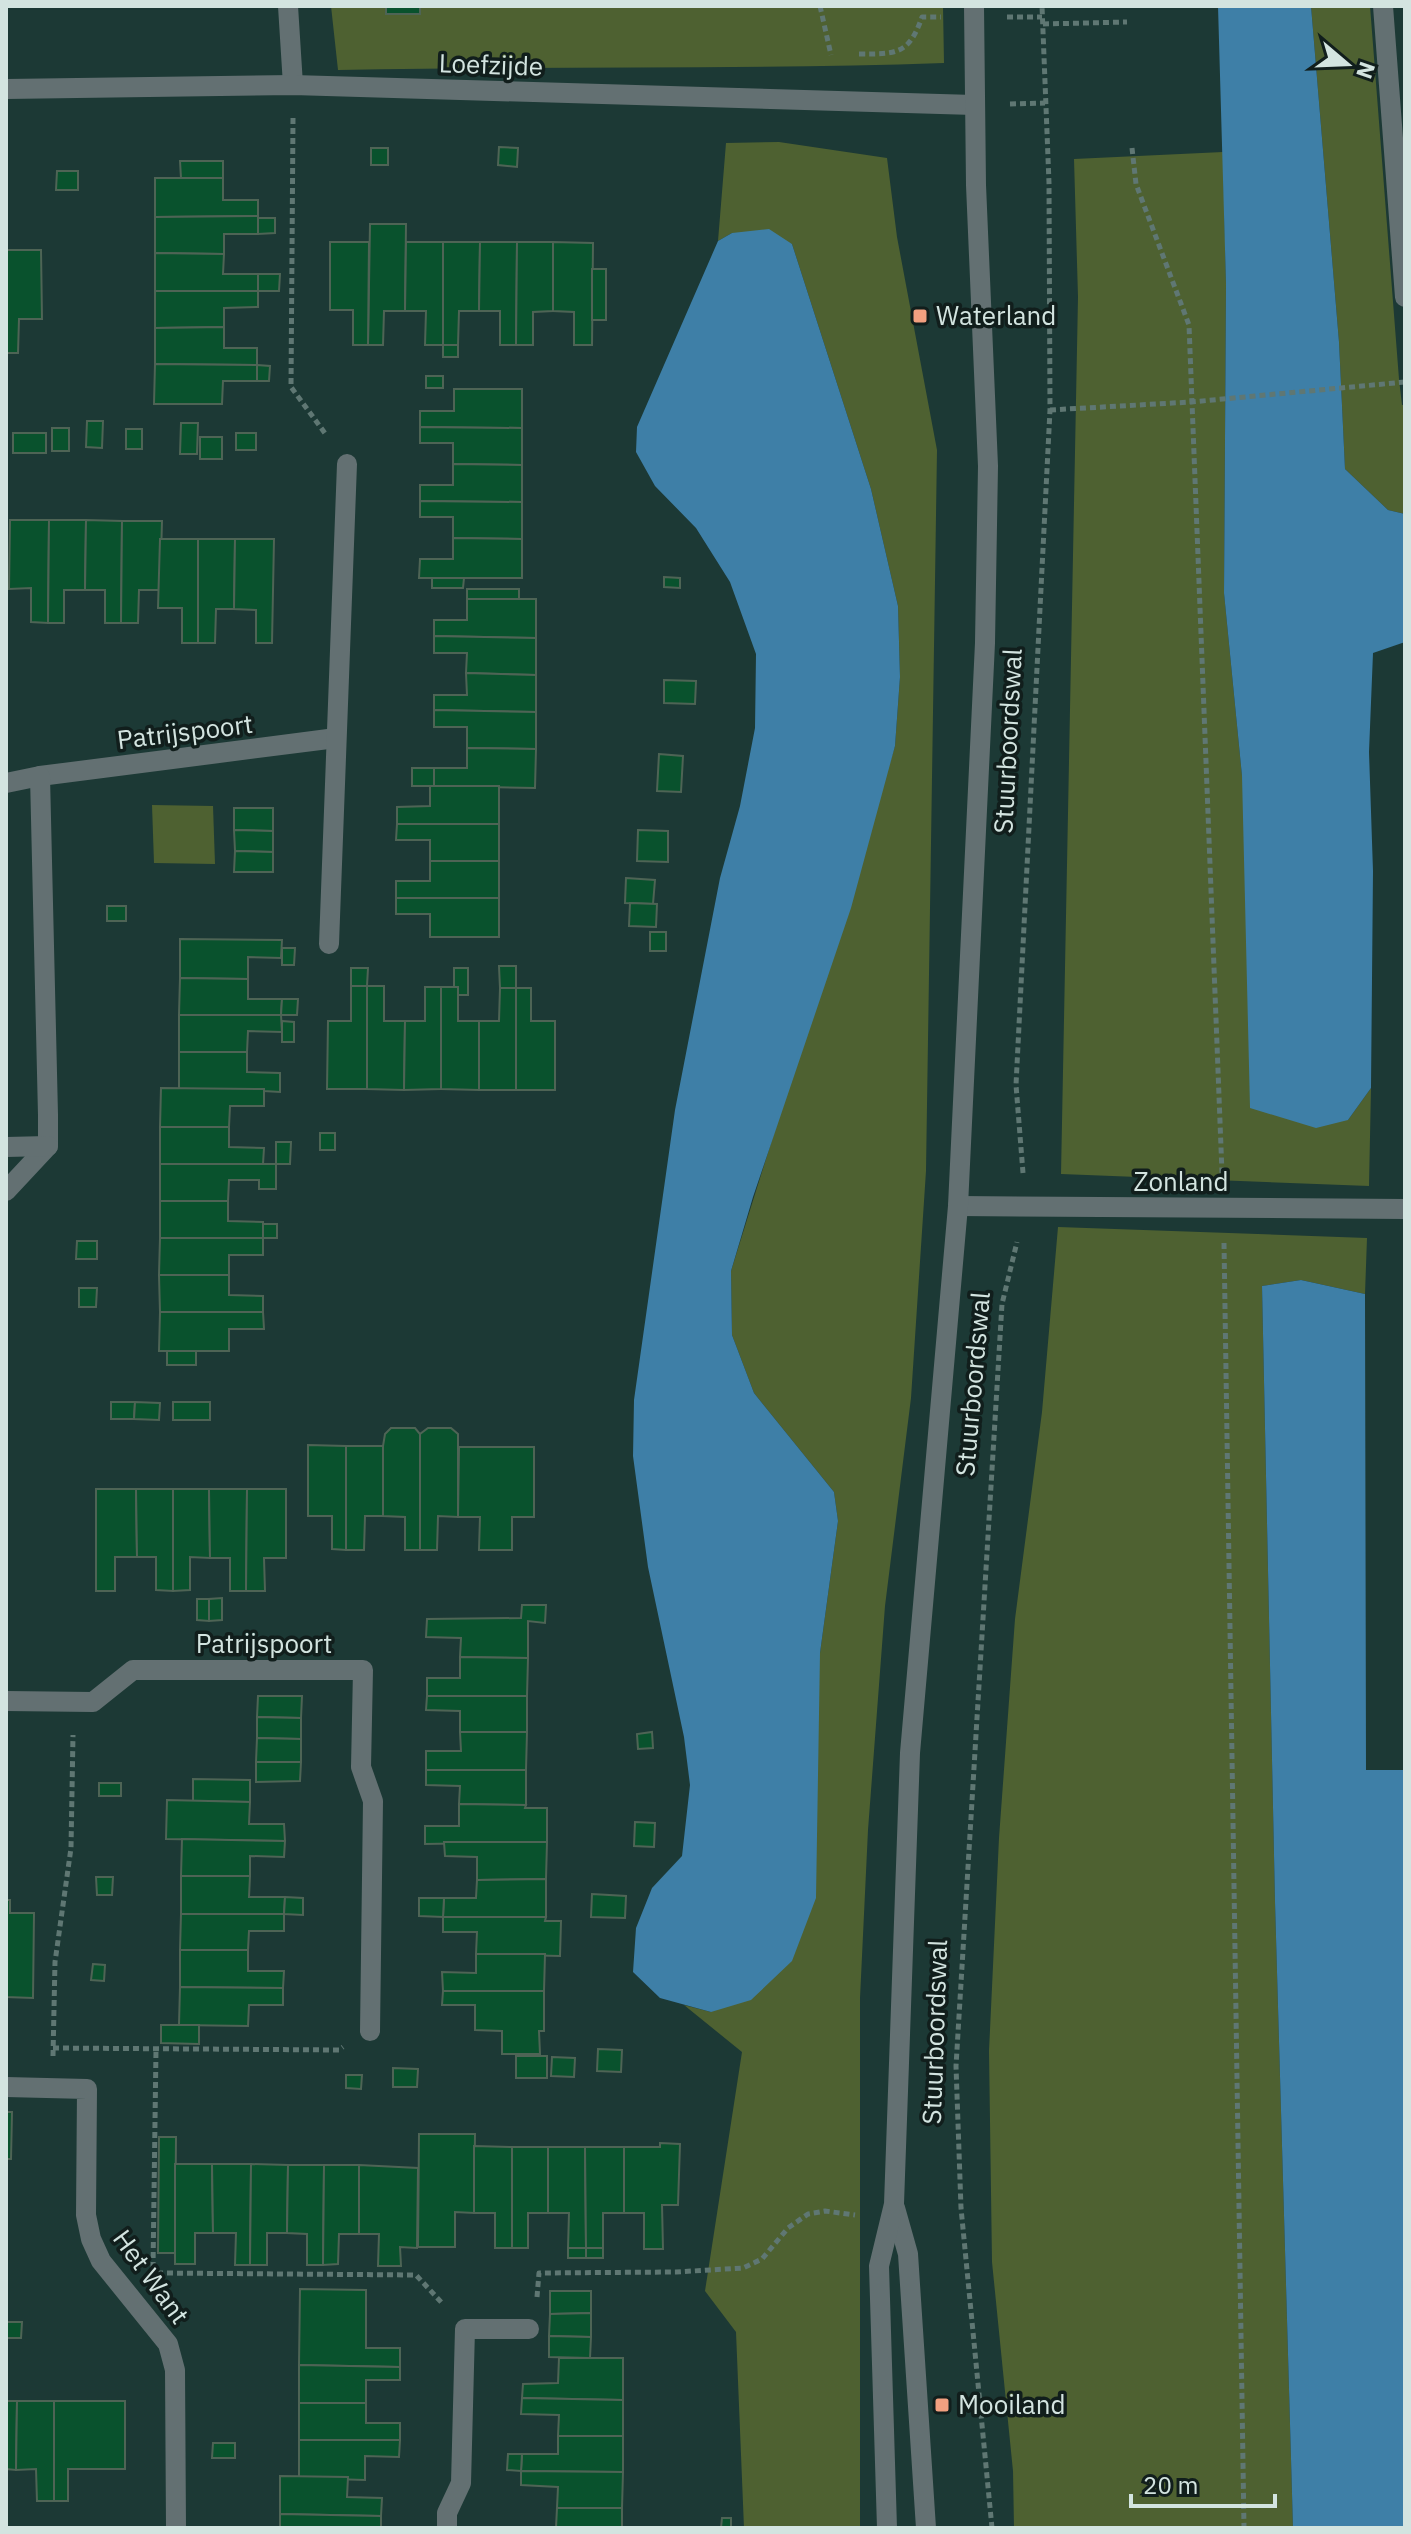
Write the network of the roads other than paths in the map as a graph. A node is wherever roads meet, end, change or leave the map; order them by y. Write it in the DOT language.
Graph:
graph roads {
  1 [pos="288,6"];
  2 [pos="974,6"];
  3 [pos="1383,6"];
  4 [pos="293,85"];
  5 [pos="6,89"];
  6 [pos="974,105"];
  7 [pos="1405,297"];
  8 [pos="347,464"];
  9 [pos="336,738"];
  10 [pos="40,776"];
  11 [pos="6,783"];
  12 [pos="329,944"];
  13 [pos="48,1146"];
  14 [pos="6,1147"];
  15 [pos="6,1191"];
  16 [pos="958,1206"];
  17 [pos="1405,1209"];
  18 [pos="6,1701"];
  19 [pos="370,2031"];
  20 [pos="6,2087"];
  21 [pos="894,2204"];
  22 [pos="529,2329"];
  23 [pos="176,2528"];
  24 [pos="447,2528"];
  25 [pos="887,2528"];
  26 [pos="926,2528"];
  1 -- 4 [label="street"];
  2 -- 6 [label="street, Stuurboordswal"];
  3 -- 7 [label="street"];
  4 -- 5 [label="street, Loefzijde"];
  4 -- 6 [label="street, Loefzijde"];
  6 -- 16 [label="street, Stuurboordswal"];
  8 -- 9 [label="street"];
  9 -- 10 [label="street, Patrijspoort"];
  9 -- 12 [label="street"];
  10 -- 11 [label="street, Patrijspoort"];
  10 -- 13 [label="street"];
  13 -- 14 [label="street"];
  13 -- 15 [label="street"];
  16 -- 17 [label="street, Zonland"];
  16 -- 21 [label="street, Stuurboordswal"];
  18 -- 19 [label="street, Patrijspoort"];
  20 -- 23 [label="street, Het Want"];
  21 -- 25 [label="street, Stuurboordswal"];
  21 -- 26 [label="street, Stuurboordswal"];
  22 -- 24 [label="street"];
}
